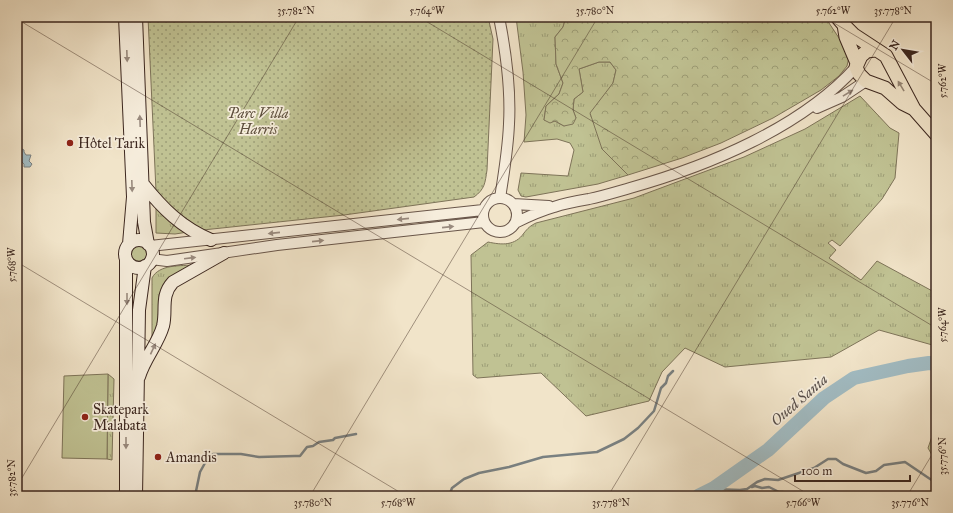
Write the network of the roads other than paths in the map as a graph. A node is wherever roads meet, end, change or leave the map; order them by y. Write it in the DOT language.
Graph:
graph roads {
  1 [pos="125,17"];
  2 [pos="136,17"];
  3 [pos="499,17"];
  4 [pos="840,21"];
  5 [pos="876,50"];
  6 [pos="889,63"];
  7 [pos="857,65"];
  8 [pos="868,82"];
  9 [pos="914,109"];
  10 [pos="804,113"];
  11 [pos="936,134"];
  12 [pos="143,184"];
  13 [pos="500,198"];
  14 [pos="513,204"];
  15 [pos="555,206"];
  16 [pos="483,210"];
  17 [pos="484,222"];
  18 [pos="515,223"];
  19 [pos="211,240"];
  20 [pos="129,244"];
  21 [pos="149,245"];
  22 [pos="224,254"];
  23 [pos="126,260"];
  24 [pos="148,262"];
  25 [pos="137,384"];
  26 [pos="131,494"];
  1 -- 20 [label="main road, one-way"];
  12 -- 2 [label="main road, one-way"];
  3 -- 13 [label="street"];
  4 -- 5 [label="main road"];
  4 -- 7 [label="main road"];
  5 -- 6 [label="main road"];
  5 -- 7 [label="main road"];
  6 -- 8 [label="main road"];
  9 -- 6 [label="main road, one-way"];
  7 -- 8 [label="main road"];
  7 -- 10 [label="street"];
  8 -- 9 [label="main road"];
  10 -- 8 [label="street, one-way"];
  9 -- 11 [label="main road"];
  10 -- 15 [label="street"];
  12 -- 19 [label="main road"];
  12 -- 21 [label="main road"];
  13 -- 14 [label="street"];
  13 -- 16 [label="street"];
  14 -- 15 [label="street"];
  14 -- 18 [label="street"];
  15 -- 18 [label="street"];
  16 -- 17 [label="street"];
  16 -- 19 [label="street, one-way"];
  17 -- 18 [label="street"];
  22 -- 17 [label="street, one-way"];
  19 -- 21 [label="street"];
  20 -- 21 [label="main road"];
  20 -- 23 [label="main road"];
  21 -- 24 [label="main road"];
  24 -- 22 [label="street, one-way"];
  25 -- 22 [label="main road, one-way"];
  23 -- 24 [label="main road"];
  23 -- 26 [label="main road, one-way"];
  24 -- 25 [label="main road"];
  25 -- 26 [label="main road"];
}
